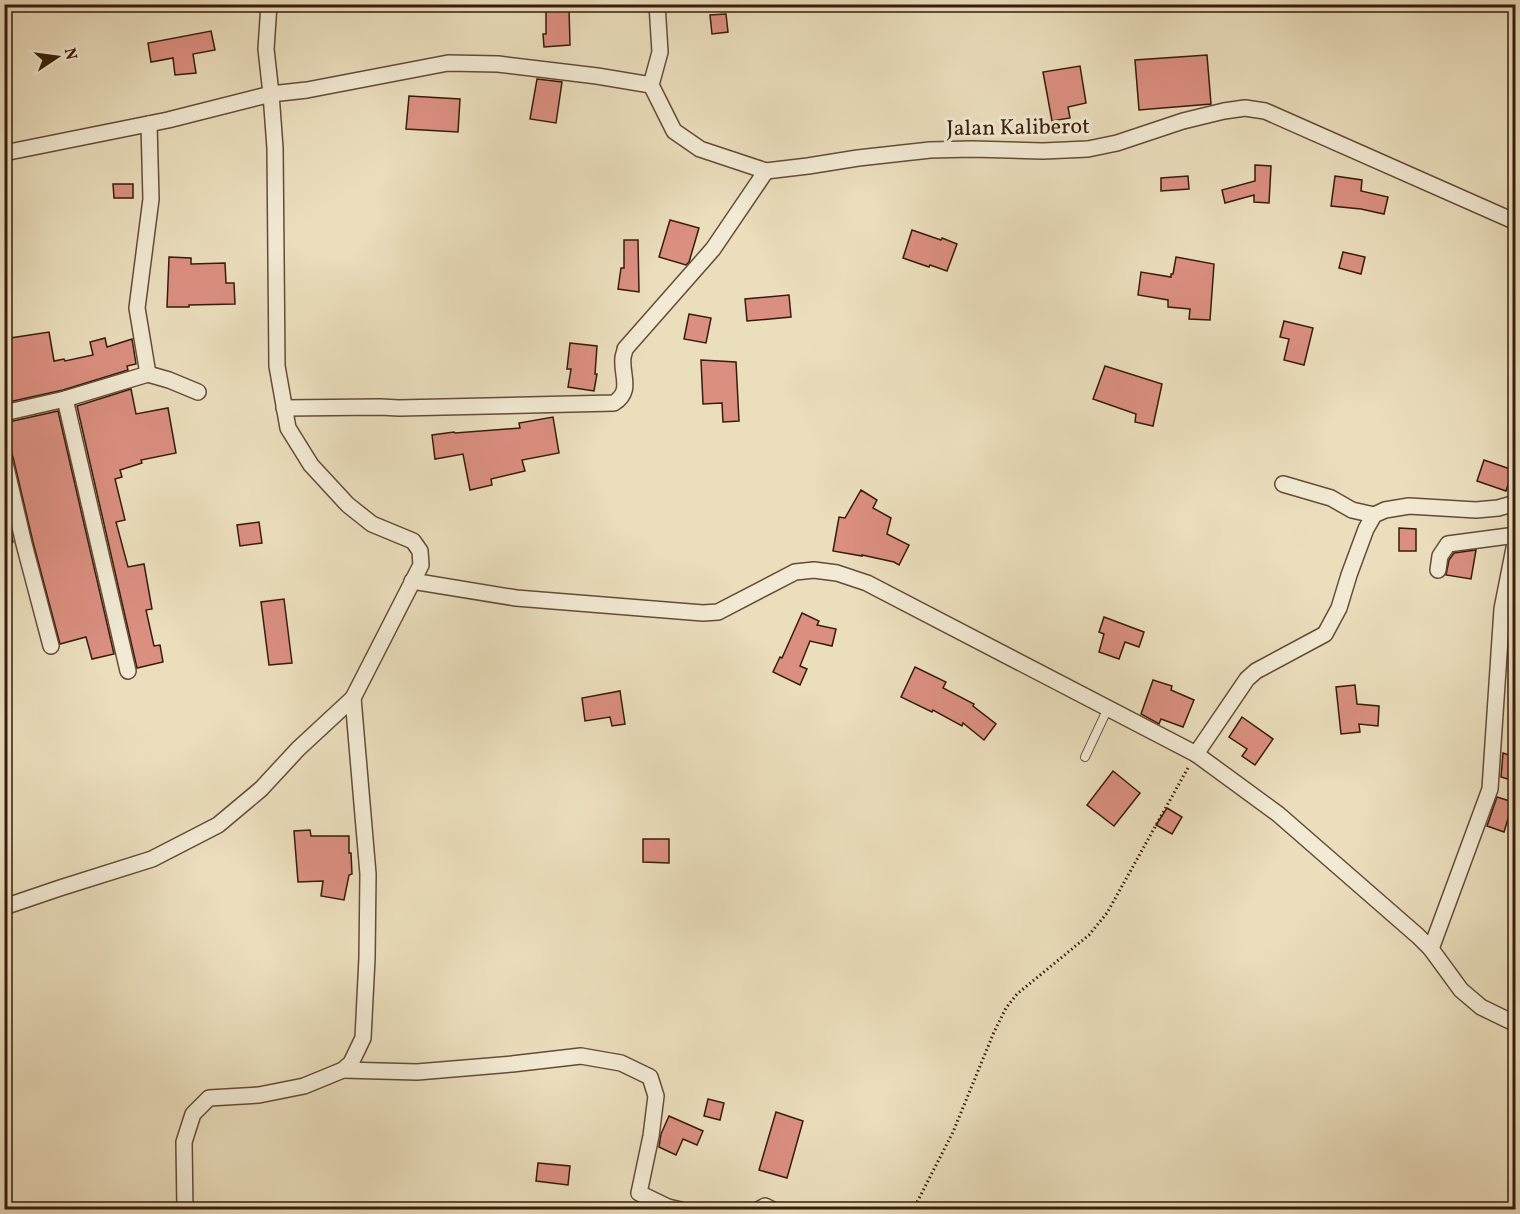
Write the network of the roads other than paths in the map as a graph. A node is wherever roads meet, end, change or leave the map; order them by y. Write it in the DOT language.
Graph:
graph roads {
  1 [pos="269,4"];
  2 [pos="657,4"];
  3 [pos="651,85"];
  4 [pos="270,94"];
  5 [pos="149,124"];
  6 [pos="4,153"];
  7 [pos="766,171"];
  8 [pos="1515,222"];
  9 [pos="148,374"];
  10 [pos="198,392"];
  11 [pos="65,399"];
  12 [pos="284,408"];
  13 [pos="4,413"];
  14 [pos="4,459"];
  15 [pos="1283,484"];
  16 [pos="1515,503"];
  17 [pos="1374,515"];
  18 [pos="1515,537"];
  19 [pos="1438,570"];
  20 [pos="412,581"];
  21 [pos="51,645"];
  22 [pos="128,670"];
  23 [pos="353,698"];
  24 [pos="1108,708"];
  25 [pos="1196,754"];
  26 [pos="1085,757"];
  27 [pos="4,907"];
  28 [pos="1431,949"];
  29 [pos="1514,1023"];
  30 [pos="343,1070"];
  31 [pos="185,1209"];
  32 [pos="681,1209"];
  33 [pos="758,1209"];
  34 [pos="773,1209"];
  1 -- 4 [label="street"];
  2 -- 3 [label="street"];
  3 -- 4 [label="street"];
  3 -- 7 [label="street, Jalan Kaliberot"];
  4 -- 5 [label="street"];
  4 -- 12 [label="street"];
  5 -- 6 [label="street"];
  5 -- 9 [label="street"];
  7 -- 8 [label="street, Jalan Kaliberot"];
  7 -- 12 [label="street"];
  9 -- 10 [label="street"];
  9 -- 11 [label="street"];
  11 -- 13 [label="street"];
  11 -- 22 [label="street"];
  12 -- 20 [label="street"];
  14 -- 21 [label="street"];
  15 -- 17 [label="street"];
  16 -- 17 [label="street"];
  17 -- 25 [label="street"];
  18 -- 19 [label="street"];
  18 -- 28 [label="street"];
  20 -- 23 [label="street"];
  20 -- 24 [label="street"];
  23 -- 27 [label="street"];
  23 -- 30 [label="street"];
  24 -- 25 [label="street"];
  24 -- 26 [label="lane"];
  25 -- 28 [label="street"];
  28 -- 29 [label="street"];
  30 -- 31 [label="street"];
  30 -- 32 [label="street"];
  33 -- 34 [label="street"];
}
